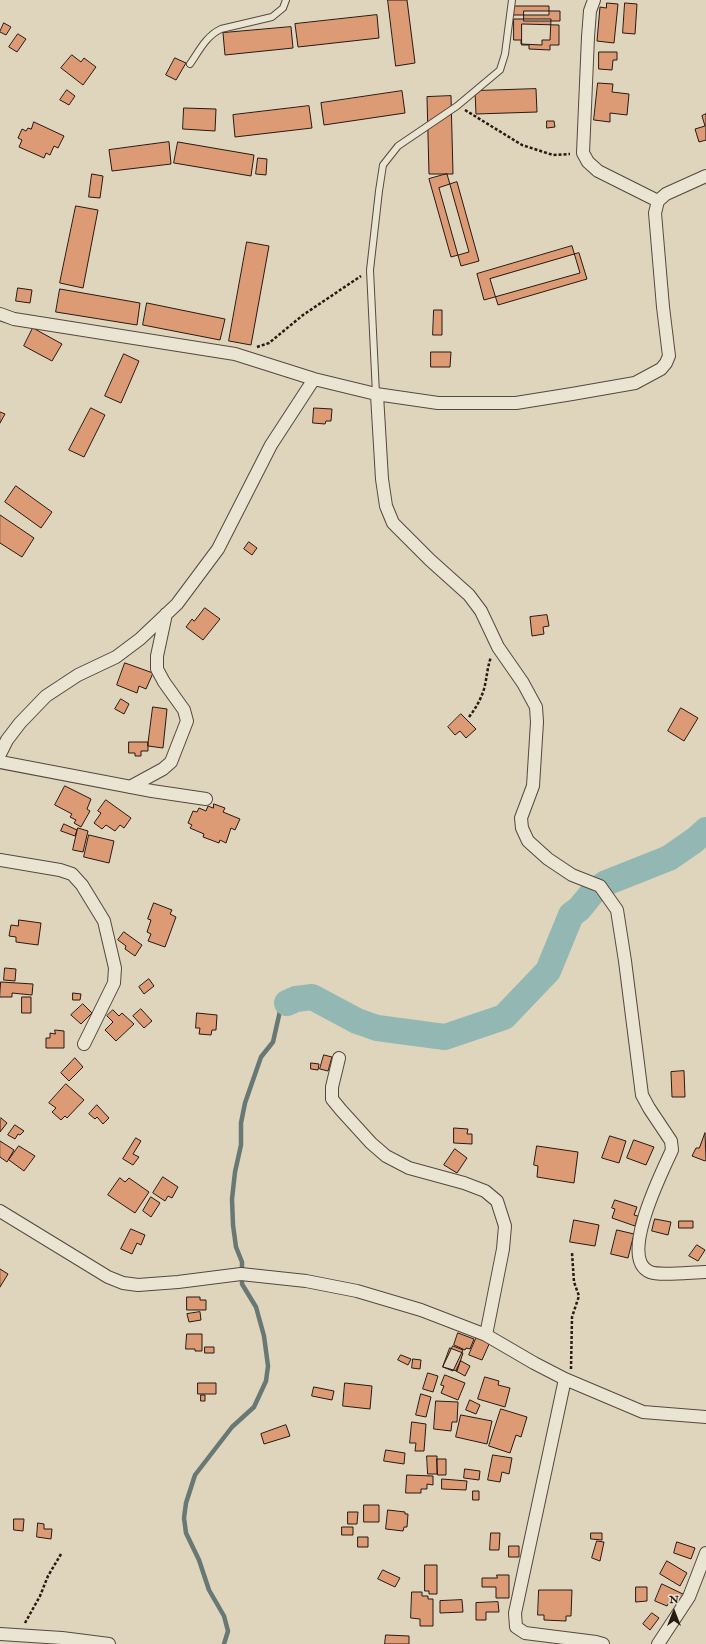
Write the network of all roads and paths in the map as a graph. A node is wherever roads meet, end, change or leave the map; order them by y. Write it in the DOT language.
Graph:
graph roads {
  1 [pos="286,0"];
  2 [pos="512,0"];
  3 [pos="594,0"];
  4 [pos="190,64"];
  5 [pos="458,106"];
  6 [pos="583,153"];
  7 [pos="706,176"];
  8 [pos="658,201"];
  9 [pos="370,270"];
  10 [pos="0,314"];
  11 [pos="256,347"];
  12 [pos="314,379"];
  13 [pos="376,394"];
  14 [pos="166,614"];
  15 [pos="498,647"];
  16 [pos="469,717"];
  17 [pos="0,754"];
  18 [pos="0,762"];
  19 [pos="130,787"];
  20 [pos="206,799"];
  21 [pos="0,860"];
  22 [pos="84,1044"];
  23 [pos="339,1058"];
  24 [pos="0,1211"];
  25 [pos="572,1252"];
  26 [pos="706,1272"];
  27 [pos="486,1335"];
  28 [pos="568,1380"];
  29 [pos="706,1417"];
  30 [pos="61,1554"];
  31 [pos="705,1556"];
  32 [pos="0,1634"];
  33 [pos="18,1636"];
  34 [pos="109,1644"];
  35 [pos="603,1644"];
  36 [pos="658,1644"];
  1 -- 4 [label="lane"];
  2 -- 5 [label="lane"];
  3 -- 6 [label="street"];
  5 -- 6 [label="path"];
  5 -- 9 [label="lane"];
  6 -- 8 [label="street"];
  7 -- 8 [label="street"];
  8 -- 13 [label="street"];
  9 -- 11 [label="path"];
  9 -- 13 [label="lane"];
  10 -- 12 [label="street"];
  12 -- 13 [label="street"];
  12 -- 14 [label="street"];
  13 -- 15 [label="street"];
  14 -- 17 [label="street"];
  14 -- 19 [label="street"];
  15 -- 16 [label="path"];
  15 -- 26 [label="street"];
  18 -- 19 [label="street"];
  19 -- 20 [label="street"];
  21 -- 22 [label="street"];
  23 -- 27 [label="street"];
  24 -- 27 [label="street"];
  25 -- 28 [label="path"];
  27 -- 28 [label="street"];
  28 -- 29 [label="street"];
  28 -- 35 [label="street"];
  30 -- 33 [label="path"];
  31 -- 36 [label="street"];
  32 -- 33 [label="street"];
  33 -- 34 [label="street"];
}
